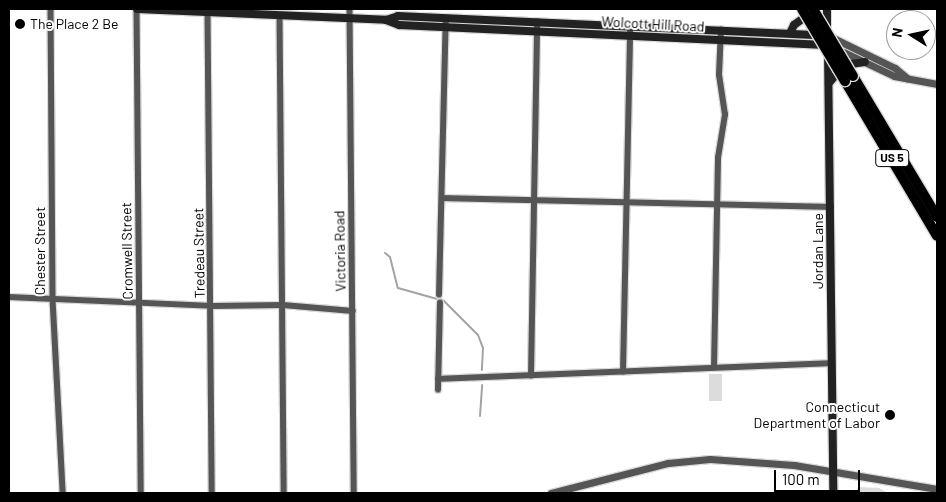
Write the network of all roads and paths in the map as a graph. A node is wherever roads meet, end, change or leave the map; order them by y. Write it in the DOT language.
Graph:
graph roads {
  1 [pos="51,9"];
  2 [pos="137,9"];
  3 [pos="162,9"];
  4 [pos="350,9"];
  5 [pos="802,9"];
  6 [pos="814,9"];
  7 [pos="827,9"];
  8 [pos="208,12"];
  9 [pos="280,15"];
  10 [pos="350,18"];
  11 [pos="446,18"];
  12 [pos="386,20"];
  13 [pos="537,22"];
  14 [pos="630,26"];
  15 [pos="445,27"];
  16 [pos="722,30"];
  17 [pos="536,31"];
  18 [pos="790,33"];
  19 [pos="629,35"];
  20 [pos="827,36"];
  21 [pos="721,40"];
  22 [pos="828,46"];
  23 [pos="865,62"];
  24 [pos="887,64"];
  25 [pos="883,71"];
  26 [pos="849,79"];
  27 [pos="908,79"];
  28 [pos="828,84"];
  29 [pos="937,84"];
  30 [pos="442,198"];
  31 [pos="534,200"];
  32 [pos="626,203"];
  33 [pos="719,204"];
  34 [pos="831,207"];
  35 [pos="937,217"];
  36 [pos="937,236"];
  37 [pos="439,295"];
  38 [pos="9,296"];
  39 [pos="53,300"];
  40 [pos="140,302"];
  41 [pos="440,303"];
  42 [pos="282,305"];
  43 [pos="212,306"];
  44 [pos="353,311"];
  45 [pos="832,363"];
  46 [pos="714,368"];
  47 [pos="622,372"];
  48 [pos="531,376"];
  49 [pos="438,379"];
  50 [pos="438,390"];
  51 [pos="833,471"];
  52 [pos="937,489"];
  53 [pos="63,493"];
  54 [pos="141,493"];
  55 [pos="212,493"];
  56 [pos="284,493"];
  57 [pos="354,493"];
  58 [pos="551,493"];
  59 [pos="833,493"];
  1 -- 39 [label="street, Chester Street"];
  2 -- 3 [label="main road"];
  2 -- 40 [label="street, Cromwell Street"];
  3 -- 8 [label="main road"];
  4 -- 10 [label="street, Victoria Road"];
  5 -- 26 [label="highway, US 5, bridge"];
  6 -- 18 [label="main road"];
  6 -- 26 [label="highway, US 5, bridge"];
  7 -- 20 [label="main road, Jordan Lane"];
  8 -- 9 [label="main road"];
  8 -- 43 [label="street, Tredeau Street"];
  9 -- 10 [label="main road"];
  9 -- 42 [label="street"];
  10 -- 12 [label="main road"];
  10 -- 44 [label="street, Victoria Road"];
  11 -- 12 [label="main road, Wolcott Hill Road"];
  11 -- 13 [label="main road, Wolcott Hill Road"];
  11 -- 15 [label="street"];
  12 -- 15 [label="main road, Wolcott Hill Road"];
  13 -- 14 [label="main road, Wolcott Hill Road"];
  13 -- 17 [label="street"];
  14 -- 16 [label="main road, Wolcott Hill Road"];
  14 -- 19 [label="street"];
  15 -- 17 [label="main road, Wolcott Hill Road"];
  15 -- 30 [label="street"];
  16 -- 18 [label="main road, Wolcott Hill Road"];
  16 -- 21 [label="street"];
  17 -- 19 [label="main road, Wolcott Hill Road"];
  17 -- 31 [label="street"];
  18 -- 20 [label="main road, Wolcott Hill Road"];
  19 -- 21 [label="main road, Wolcott Hill Road"];
  19 -- 32 [label="street"];
  20 -- 22 [label="main road, Jordan Lane"];
  20 -- 24 [label="street, Wolcott Hill Road"];
  21 -- 22 [label="main road, Wolcott Hill Road"];
  21 -- 33 [label="street"];
  22 -- 23 [label="street, Wolcott Hill Road"];
  22 -- 28 [label="main road, Jordan Lane"];
  23 -- 25 [label="street, Wolcott Hill Road"];
  23 -- 28 [label="main road"];
  24 -- 25 [label="street"];
  24 -- 27 [label="street, Wolcott Hill Road"];
  25 -- 27 [label="street, Wolcott Hill Road"];
  26 -- 35 [label="highway, US 5"];
  26 -- 36 [label="highway, US 5"];
  27 -- 29 [label="street, Wolcott Hill Road"];
  28 -- 34 [label="main road, Jordan Lane"];
  30 -- 31 [label="street"];
  30 -- 37 [label="street"];
  31 -- 32 [label="street"];
  31 -- 48 [label="street"];
  32 -- 33 [label="street"];
  32 -- 47 [label="street"];
  33 -- 34 [label="street"];
  33 -- 46 [label="street"];
  34 -- 45 [label="main road, Jordan Lane"];
  38 -- 39 [label="street"];
  39 -- 40 [label="street"];
  39 -- 53 [label="street, Chester Street"];
  40 -- 43 [label="street"];
  40 -- 54 [label="street, Cromwell Street"];
  41 -- 49 [label="street"];
  42 -- 43 [label="street"];
  42 -- 44 [label="street"];
  42 -- 56 [label="street"];
  43 -- 55 [label="street, Tredeau Street"];
  44 -- 57 [label="street, Victoria Road"];
  45 -- 46 [label="street"];
  45 -- 51 [label="main road, Jordan Lane"];
  46 -- 47 [label="street"];
  47 -- 48 [label="street"];
  48 -- 49 [label="street"];
  49 -- 50 [label="street"];
  51 -- 52 [label="street"];
  51 -- 58 [label="street"];
  51 -- 59 [label="main road, Jordan Lane"];
}
